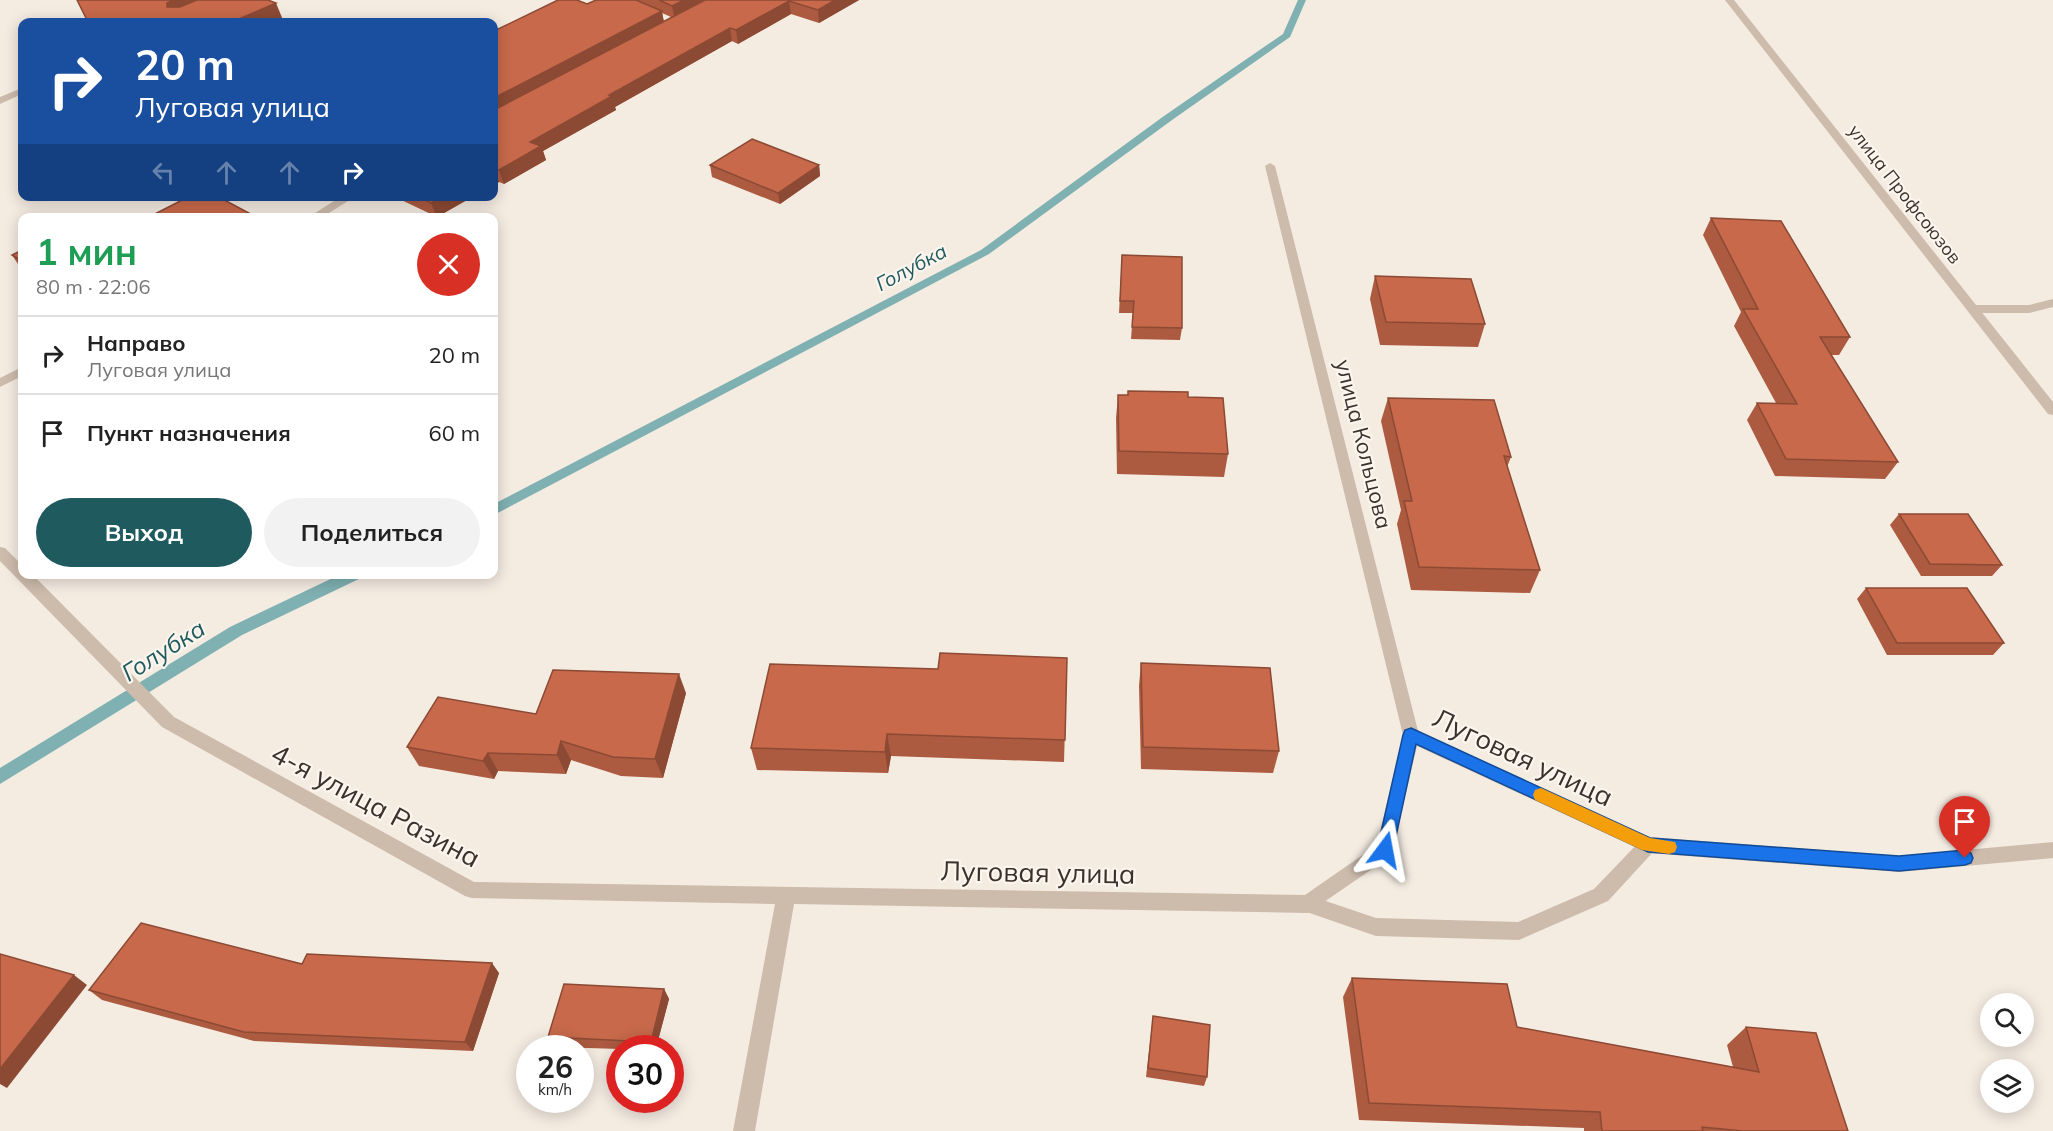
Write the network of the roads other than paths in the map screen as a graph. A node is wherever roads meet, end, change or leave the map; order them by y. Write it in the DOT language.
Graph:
graph roads {
  1 [pos="1729,0"];
  2 [pos="18,93"];
  3 [pos="0,101"];
  4 [pos="1270,166"];
  5 [pos="342,201"];
  6 [pos="321,213"];
  7 [pos="2053,303"];
  8 [pos="1973,309"];
  9 [pos="18,373"];
  10 [pos="0,383"];
  11 [pos="2053,411"];
  12 [pos="0,552"];
  13 [pos="18,570"];
  14 [pos="27,579"];
  15 [pos="1411,735"];
  16 [pos="1648,845"];
  17 [pos="2053,850"];
  18 [pos="786,894"];
  19 [pos="1308,904"];
  20 [pos="744,1131"];
  1 -- 8 [label="street, улица Профсоюзов"];
  2 -- 3 [label="street"];
  4 -- 15 [label="street, улица Кольцова"];
  5 -- 6 [label="street"];
  7 -- 8 [label="street"];
  8 -- 11 [label="street, улица Профсоюзов"];
  9 -- 10 [label="street"];
  12 -- 13 [label="street, 4-я улица Разина"];
  14 -- 18 [label="street, 4-я улица Разина"];
  15 -- 16 [label="street, Луговая улица"];
  15 -- 19 [label="street, Луговая улица"];
  16 -- 17 [label="street, Луговая улица"];
  16 -- 19 [label="street"];
  18 -- 19 [label="street, Луговая улица"];
  18 -- 20 [label="street"];
}
